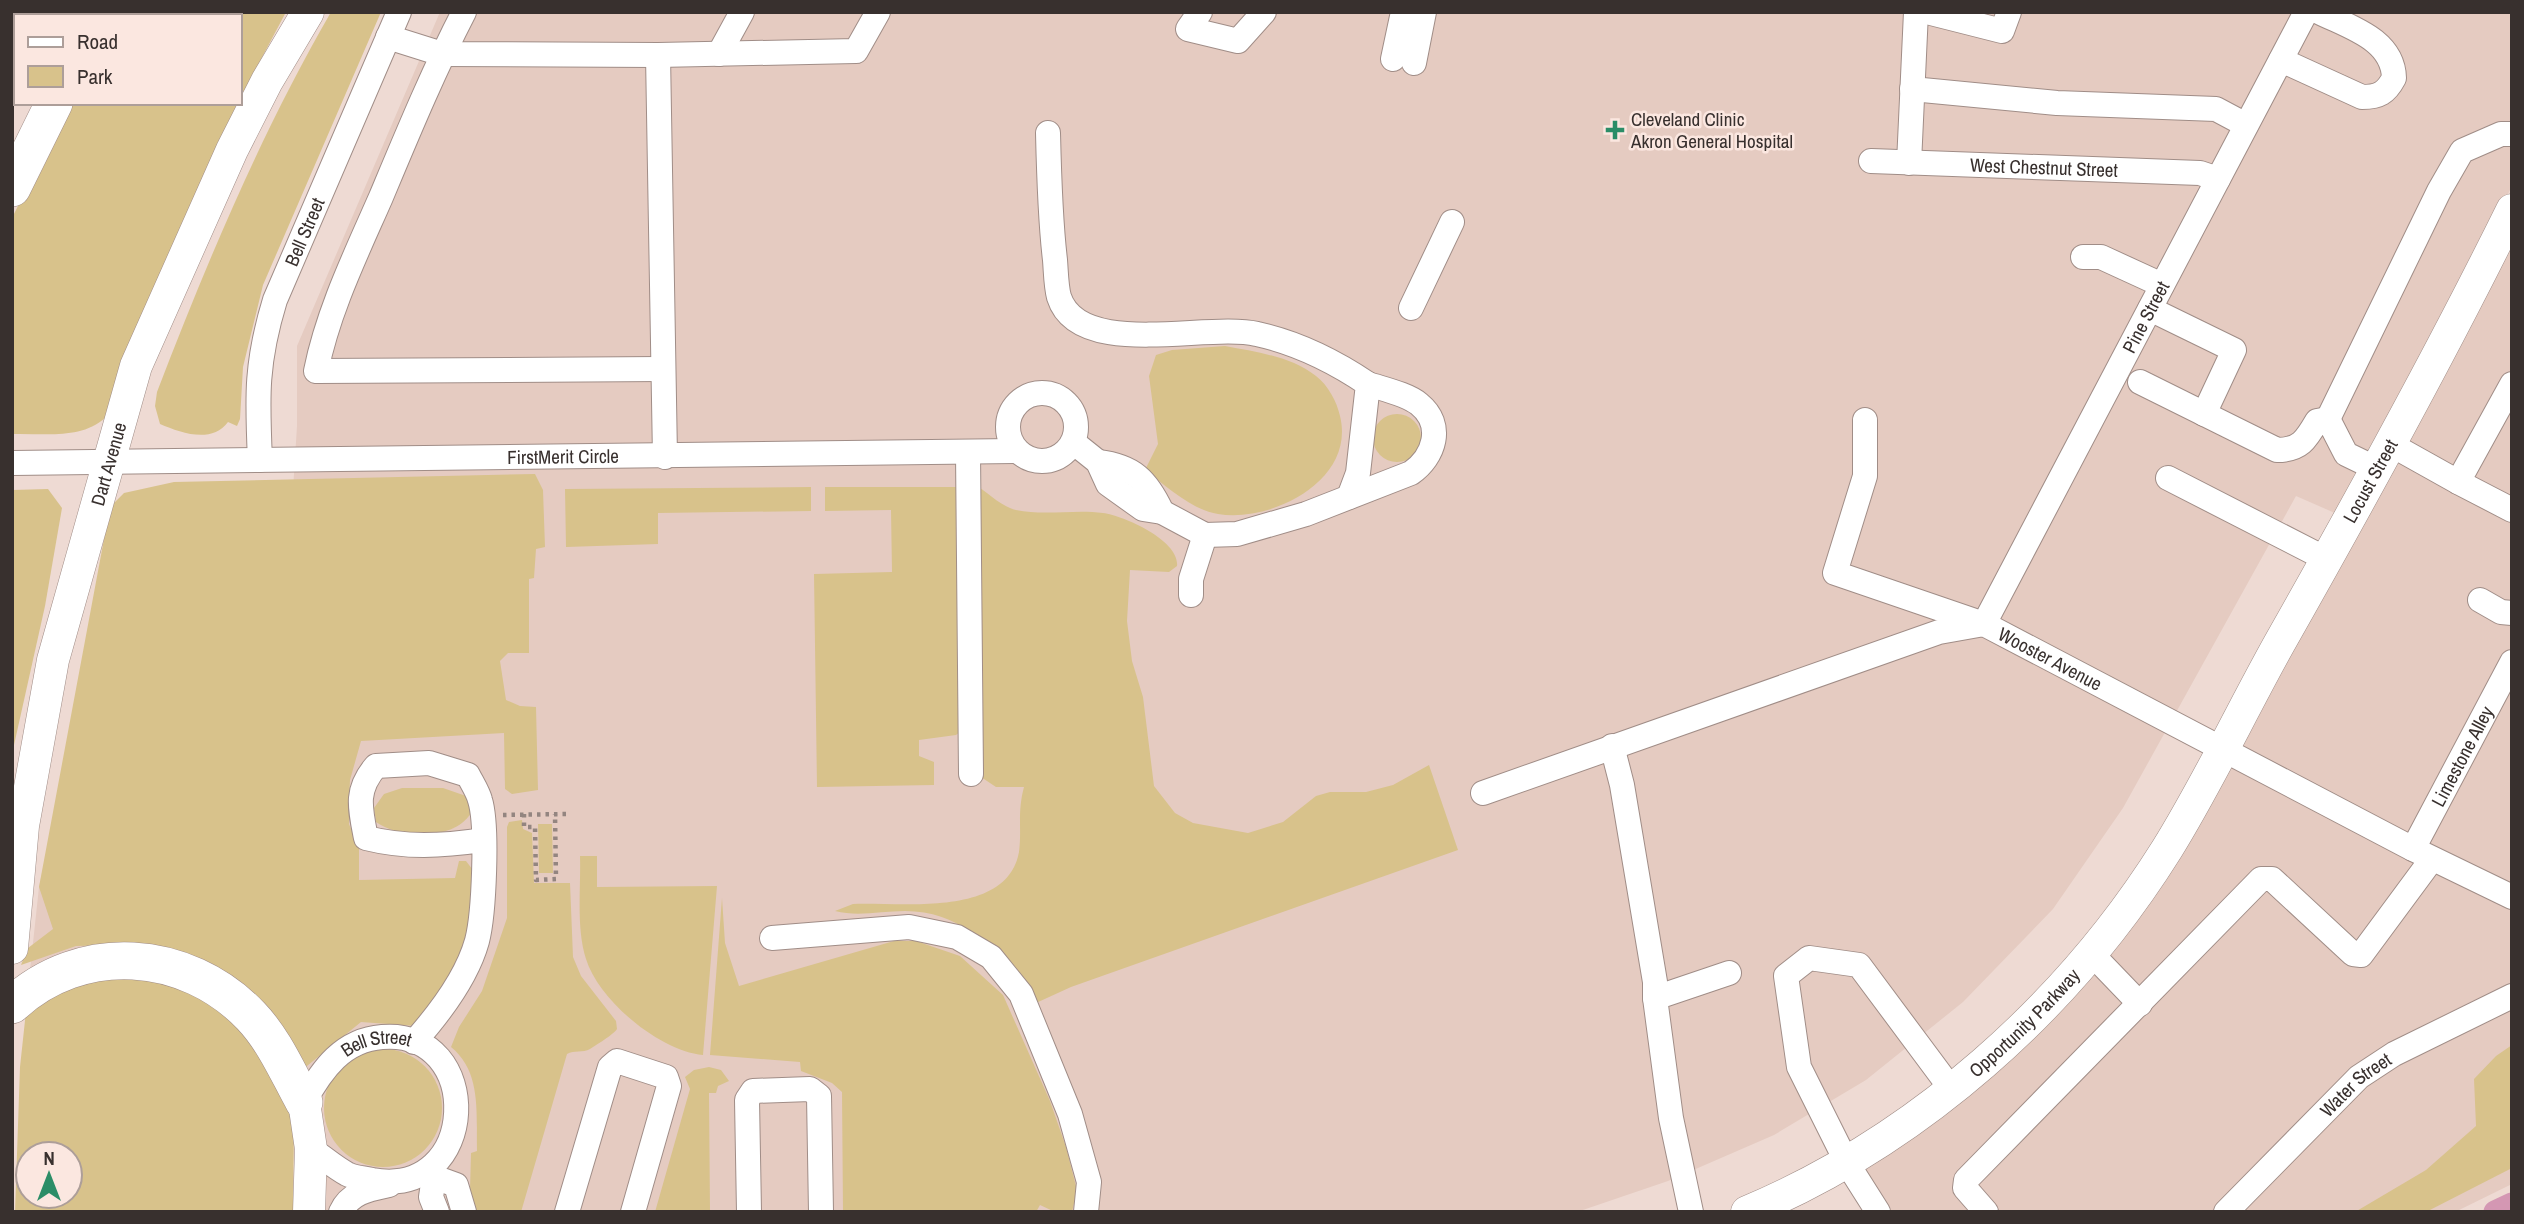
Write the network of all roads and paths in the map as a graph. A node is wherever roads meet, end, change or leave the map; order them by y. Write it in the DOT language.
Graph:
graph roads {
  1 [pos="308,12"];
  2 [pos="399,12"];
  3 [pos="464,12"];
  4 [pos="742,12"];
  5 [pos="878,12"];
  6 [pos="1200,12"];
  7 [pos="1264,12"];
  8 [pos="1403,12"];
  9 [pos="1424,12"];
  10 [pos="1916,12"];
  11 [pos="1927,12"];
  12 [pos="2009,12"];
  13 [pos="2306,12"];
  14 [pos="2319,12"];
  15 [pos="388,37"];
  16 [pos="442,54"];
  17 [pos="719,54"];
  18 [pos="658,55"];
  19 [pos="2281,60"];
  20 [pos="1912,89"];
  21 [pos="53,105"];
  22 [pos="2246,125"];
  23 [pos="1048,133"];
  24 [pos="2512,134"];
  25 [pos="1871,161"];
  26 [pos="1909,163"];
  27 [pos="2218,179"];
  28 [pos="12,188"];
  29 [pos="2512,210"];
  30 [pos="1452,222"];
  31 [pos="2083,257"];
  32 [pos="2162,285"];
  33 [pos="1411,308"];
  34 [pos="2150,309"];
  35 [pos="662,369"];
  36 [pos="2140,382"];
  37 [pos="1368,384"];
  38 [pos="2512,384"];
  39 [pos="2204,414"];
  40 [pos="2328,419"];
  41 [pos="1865,420"];
  42 [pos="1073,442"];
  43 [pos="1015,451"];
  44 [pos="968,452"];
  45 [pos="665,457"];
  46 [pos="2384,457"];
  47 [pos="260,460"];
  48 [pos="12,463"];
  49 [pos="111,463"];
  50 [pos="2168,478"];
  51 [pos="2458,482"];
  52 [pos="1349,497"];
  53 [pos="2512,510"];
  54 [pos="1205,535"];
  55 [pos="2328,560"];
  56 [pos="1191,595"];
  57 [pos="2480,600"];
  58 [pos="2512,613"];
  59 [pos="1984,624"];
  60 [pos="2512,662"];
  61 [pos="1612,746"];
  62 [pos="2223,750"];
  63 [pos="971,774"];
  64 [pos="1483,793"];
  65 [pos="555,814"];
  66 [pos="569,814"];
  67 [pos="483,840"];
  68 [pos="2422,854"];
  69 [pos="2512,897"];
  70 [pos="13,938"];
  71 [pos="772,938"];
  72 [pos="2090,951"];
  73 [pos="1729,974"];
  74 [pos="2512,996"];
  75 [pos="1655,998"];
  76 [pos="2140,1004"];
  77 [pos="12,1005"];
  78 [pos="414,1042"];
  79 [pos="1952,1090"];
  80 [pos="304,1102"];
  81 [pos="311,1150"];
  82 [pos="1847,1163"];
  83 [pos="431,1173"];
  84 [pos="394,1184"];
  85 [pos="309,1212"];
  86 [pos="341,1212"];
  87 [pos="437,1212"];
  88 [pos="464,1212"];
  89 [pos="568,1212"];
  90 [pos="633,1212"];
  91 [pos="749,1212"];
  92 [pos="821,1212"];
  93 [pos="1086,1212"];
  94 [pos="1691,1212"];
  95 [pos="1747,1212"];
  96 [pos="1878,1212"];
  97 [pos="1986,1212"];
  98 [pos="2226,1212"];
  1 -- 49 [label="main road, Dart Avenue"];
  2 -- 15 [label="street, Bell Street"];
  3 -- 16 [label="street"];
  4 -- 17 [label="street"];
  5 -- 17 [label="street"];
  6 -- 7 [label="street"];
  8 -- 9 [label="street"];
  10 -- 20 [label="street"];
  11 -- 12 [label="street"];
  13 -- 19 [label="street, Pine Street"];
  14 -- 19 [label="street"];
  15 -- 16 [label="street"];
  15 -- 47 [label="street, Bell Street"];
  16 -- 18 [label="street"];
  16 -- 35 [label="street"];
  17 -- 18 [label="street"];
  18 -- 35 [label="street"];
  19 -- 22 [label="street, Pine Street"];
  20 -- 22 [label="street"];
  20 -- 26 [label="street"];
  21 -- 28 [label="highway"];
  22 -- 27 [label="street, Pine Street"];
  23 -- 37 [label="street"];
  24 -- 40 [label="street"];
  25 -- 26 [label="street, West Chestnut Street"];
  26 -- 27 [label="street, West Chestnut Street"];
  27 -- 32 [label="street, Pine Street"];
  29 -- 46 [label="main road, Locust Street"];
  30 -- 33 [label="street"];
  31 -- 32 [label="street"];
  32 -- 34 [label="street, Pine Street"];
  34 -- 39 [label="street"];
  34 -- 59 [label="street, Pine Street"];
  35 -- 45 [label="street"];
  36 -- 39 [label="street"];
  37 -- 52 [label="street"];
  37 -- 52 [label="street"];
  38 -- 51 [label="street"];
  39 -- 40 [label="street"];
  40 -- 46 [label="street"];
  41 -- 59 [label="street"];
  42 -- 43 [label="street, FirstMerit Circle"];
  42 -- 43 [label="street"];
  42 -- 54 [label="street"];
  43 -- 44 [label="street, FirstMerit Circle"];
  44 -- 45 [label="street, FirstMerit Circle"];
  44 -- 63 [label="street"];
  45 -- 47 [label="street, FirstMerit Circle"];
  46 -- 51 [label="street"];
  46 -- 55 [label="main road, Locust Street"];
  47 -- 49 [label="street, FirstMerit Circle"];
  48 -- 49 [label="street, FirstMerit Circle"];
  49 -- 70 [label="main road, Dart Avenue"];
  50 -- 55 [label="street"];
  51 -- 53 [label="street"];
  52 -- 54 [label="street"];
  54 -- 56 [label="street"];
  55 -- 62 [label="main road, Locust Street"];
  57 -- 58 [label="street"];
  59 -- 61 [label="street, Wooster Avenue"];
  59 -- 62 [label="street, Wooster Avenue"];
  60 -- 68 [label="street, Limestone Alley"];
  61 -- 64 [label="street, Wooster Avenue"];
  61 -- 75 [label="street"];
  62 -- 68 [label="street, Wooster Avenue"];
  62 -- 72 [label="main road, Opportunity Parkway"];
  65 -- 65 [label="path"];
  65 -- 66 [label="path"];
  67 -- 67 [label="street"];
  67 -- 78 [label="street"];
  68 -- 69 [label="street, Wooster Avenue"];
  68 -- 76 [label="street, Limestone Alley"];
  71 -- 93 [label="street"];
  72 -- 76 [label="street"];
  72 -- 79 [label="main road, Opportunity Parkway"];
  73 -- 75 [label="street"];
  74 -- 98 [label="street, Water Street"];
  75 -- 94 [label="street"];
  76 -- 97 [label="street"];
  77 -- 80 [label="highway"];
  78 -- 80 [label="street, Bell Street"];
  78 -- 83 [label="street, Bell Street"];
  79 -- 82 [label="main road, Opportunity Parkway"];
  79 -- 82 [label="street"];
  80 -- 81 [label="main road"];
  81 -- 84 [label="street"];
  81 -- 85 [label="main road"];
  82 -- 95 [label="main road, Opportunity Parkway"];
  82 -- 96 [label="street"];
  83 -- 84 [label="street, Bell Street"];
  83 -- 87 [label="street"];
  83 -- 88 [label="street"];
  84 -- 86 [label="street, Bell Street"];
  89 -- 90 [label="street"];
  91 -- 92 [label="street"];
}
